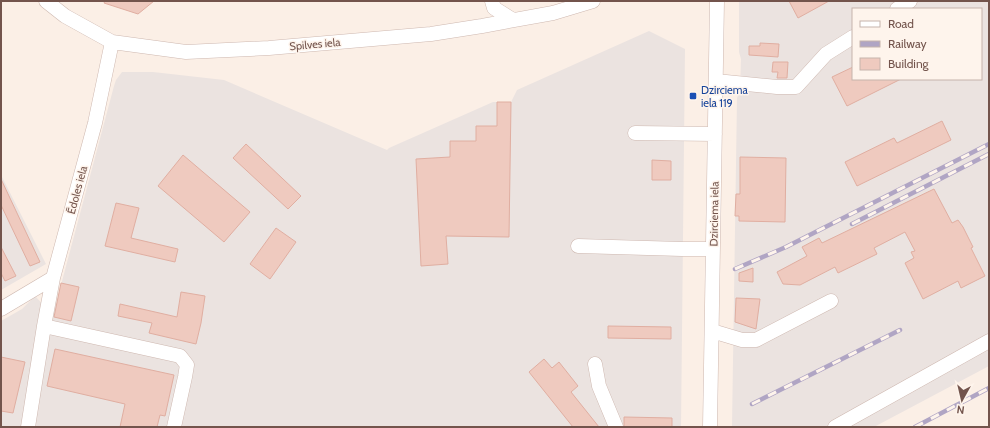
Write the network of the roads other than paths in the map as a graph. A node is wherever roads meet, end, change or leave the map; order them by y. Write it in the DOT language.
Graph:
graph roads {
  1 [pos="46,1"];
  2 [pos="593,1"];
  3 [pos="717,1"];
  4 [pos="910,1"];
  5 [pos="493,4"];
  6 [pos="899,8"];
  7 [pos="513,20"];
  8 [pos="482,26"];
  9 [pos="852,38"];
  10 [pos="112,42"];
  11 [pos="716,81"];
  12 [pos="635,133"];
  13 [pos="715,134"];
  14 [pos="578,246"];
  15 [pos="713,249"];
  16 [pos="53,278"];
  17 [pos="831,301"];
  18 [pos="1,309"];
  19 [pos="44,326"];
  20 [pos="712,331"];
  21 [pos="989,341"];
  22 [pos="594,364"];
  23 [pos="28,427"];
  24 [pos="174,427"];
  25 [pos="616,427"];
  26 [pos="710,427"];
  27 [pos="834,427"];
  1 -- 10 [label="street, Spilves iela"];
  2 -- 7 [label="street, Spilves iela"];
  3 -- 11 [label="street, Dzirciema iela"];
  4 -- 6 [label="street"];
  5 -- 7 [label="street"];
  5 -- 8 [label="street"];
  7 -- 8 [label="street, Spilves iela"];
  8 -- 10 [label="street, Spilves iela"];
  9 -- 11 [label="street"];
  10 -- 16 [label="street, Ēdoles iela"];
  11 -- 13 [label="street, Dzirciema iela"];
  12 -- 13 [label="street"];
  13 -- 15 [label="street, Dzirciema iela"];
  14 -- 15 [label="street"];
  15 -- 20 [label="street, Dzirciema iela"];
  16 -- 18 [label="street"];
  16 -- 19 [label="street, Ēdoles iela"];
  17 -- 20 [label="street"];
  19 -- 23 [label="street, Ēdoles iela"];
  19 -- 24 [label="street"];
  20 -- 26 [label="street, Dzirciema iela"];
  21 -- 27 [label="street"];
  22 -- 25 [label="street"];
}
